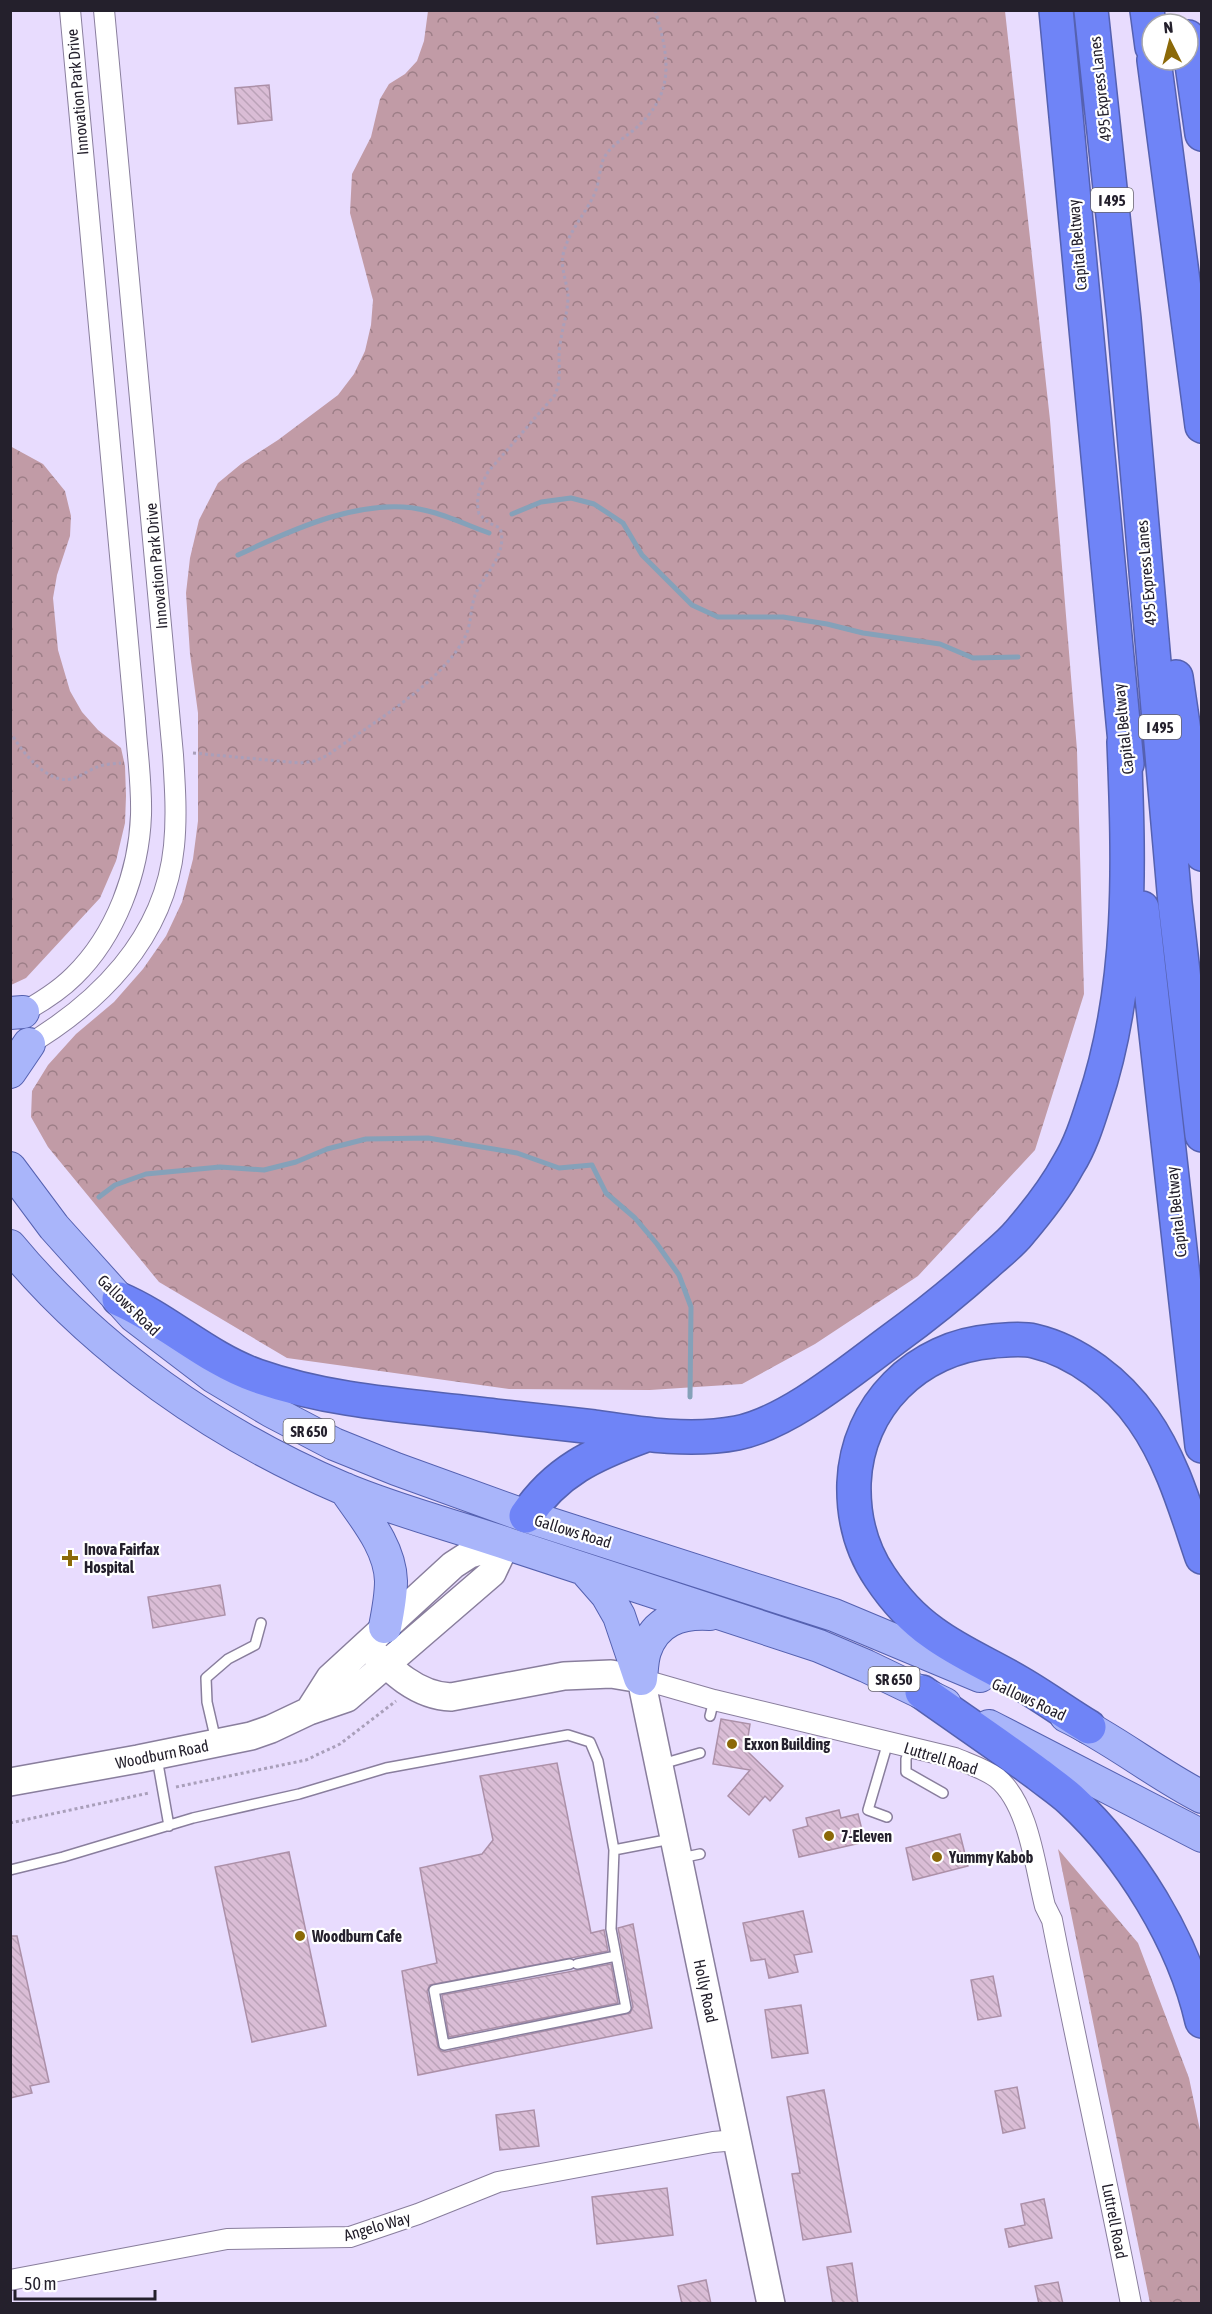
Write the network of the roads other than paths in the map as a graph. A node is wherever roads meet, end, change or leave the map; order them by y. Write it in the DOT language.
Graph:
graph roads {
  1 [pos="70,10"];
  2 [pos="104,10"];
  3 [pos="1056,10"];
  4 [pos="1091,10"];
  5 [pos="1156,72"];
  6 [pos="1193,72"];
  7 [pos="1202,134"];
  8 [pos="1124,319"];
  9 [pos="1202,426"];
  10 [pos="1124,742"];
  11 [pos="1202,854"];
  12 [pos="15,1015"];
  13 [pos="20,1049"];
  14 [pos="10,1072"];
  15 [pos="1202,1135"];
  16 [pos="13,1166"];
  17 [pos="10,1246"];
  18 [pos="119,1299"];
  19 [pos="644,1436"];
  20 [pos="1202,1446"];
  21 [pos="345,1489"];
  22 [pos="525,1516"];
  23 [pos="506,1543"];
  24 [pos="1202,1557"];
  25 [pos="586,1571"];
  26 [pos="726,1616"];
  27 [pos="261,1623"];
  28 [pos="376,1636"];
  29 [pos="387,1666"];
  30 [pos="641,1679"];
  31 [pos="921,1692"];
  32 [pos="309,1711"];
  33 [pos="1089,1727"];
  34 [pos="888,1742"];
  35 [pos="216,1743"];
  36 [pos="910,1748"];
  37 [pos="700,1753"];
  38 [pos="157,1756"];
  39 [pos="658,1764"];
  40 [pos="10,1782"];
  41 [pos="1191,1792"];
  42 [pos="943,1793"];
  43 [pos="887,1817"];
  44 [pos="169,1826"];
  45 [pos="1193,1832"];
  46 [pos="614,1850"];
  47 [pos="684,1850"];
  48 [pos="10,1870"];
  49 [pos="616,1956"];
  50 [pos="1202,2021"];
  51 [pos="737,2140"];
  52 [pos="10,2280"];
  53 [pos="771,2304"];
  54 [pos="1131,2304"];
  1 -- 12 [label="street, Innovation Park Drive"];
  2 -- 13 [label="street, Innovation Park Drive"];
  3 -- 10 [label="highway, Capital Beltway / I 495"];
  4 -- 8 [label="highway, 495 Express Lanes / I 495"];
  5 -- 9 [label="highway"];
  6 -- 7 [label="highway"];
  8 -- 11 [label="highway"];
  8 -- 15 [label="highway, 495 Express Lanes / I 495"];
  10 -- 19 [label="highway"];
  10 -- 20 [label="highway, Capital Beltway / I 495"];
  13 -- 14 [label="main road"];
  16 -- 18 [label="main road, Gallows Road / SR 650"];
  17 -- 21 [label="main road, Gallows Road / SR 650"];
  18 -- 19 [label="highway"];
  18 -- 22 [label="main road, Gallows Road / SR 650"];
  19 -- 22 [label="highway"];
  21 -- 23 [label="main road, Gallows Road / SR 650"];
  21 -- 28 [label="main road"];
  22 -- 23 [label="main road, Woodburn Road"];
  22 -- 33 [label="main road, Gallows Road / SR 650"];
  23 -- 25 [label="main road, Gallows Road / SR 650"];
  23 -- 28 [label="street"];
  23 -- 29 [label="street, Woodburn Road"];
  24 -- 33 [label="highway"];
  25 -- 26 [label="main road, Gallows Road / SR 650"];
  25 -- 30 [label="main road"];
  26 -- 30 [label="main road"];
  26 -- 31 [label="main road, Gallows Road / SR 650"];
  27 -- 35 [label="lane"];
  28 -- 29 [label="street, Luttrell Road"];
  28 -- 32 [label="street"];
  29 -- 30 [label="street, Luttrell Road"];
  29 -- 32 [label="street, Woodburn Road"];
  30 -- 34 [label="street, Luttrell Road"];
  30 -- 39 [label="street, Holly Road"];
  31 -- 45 [label="main road, Gallows Road / SR 650"];
  31 -- 50 [label="highway"];
  32 -- 35 [label="street, Woodburn Road"];
  33 -- 41 [label="main road, Gallows Road / SR 650"];
  34 -- 36 [label="street, Luttrell Road"];
  34 -- 43 [label="lane"];
  35 -- 38 [label="street, Woodburn Road"];
  36 -- 42 [label="lane"];
  36 -- 54 [label="street, Luttrell Road"];
  37 -- 39 [label="lane"];
  38 -- 40 [label="street, Woodburn Road"];
  38 -- 44 [label="lane"];
  39 -- 47 [label="street, Holly Road"];
  44 -- 46 [label="lane"];
  44 -- 48 [label="lane"];
  46 -- 47 [label="lane"];
  46 -- 49 [label="lane"];
  47 -- 51 [label="street, Holly Road"];
  49 -- 49 [label="lane"];
  51 -- 52 [label="street, Angelo Way"];
  51 -- 53 [label="street, Holly Road"];
}
